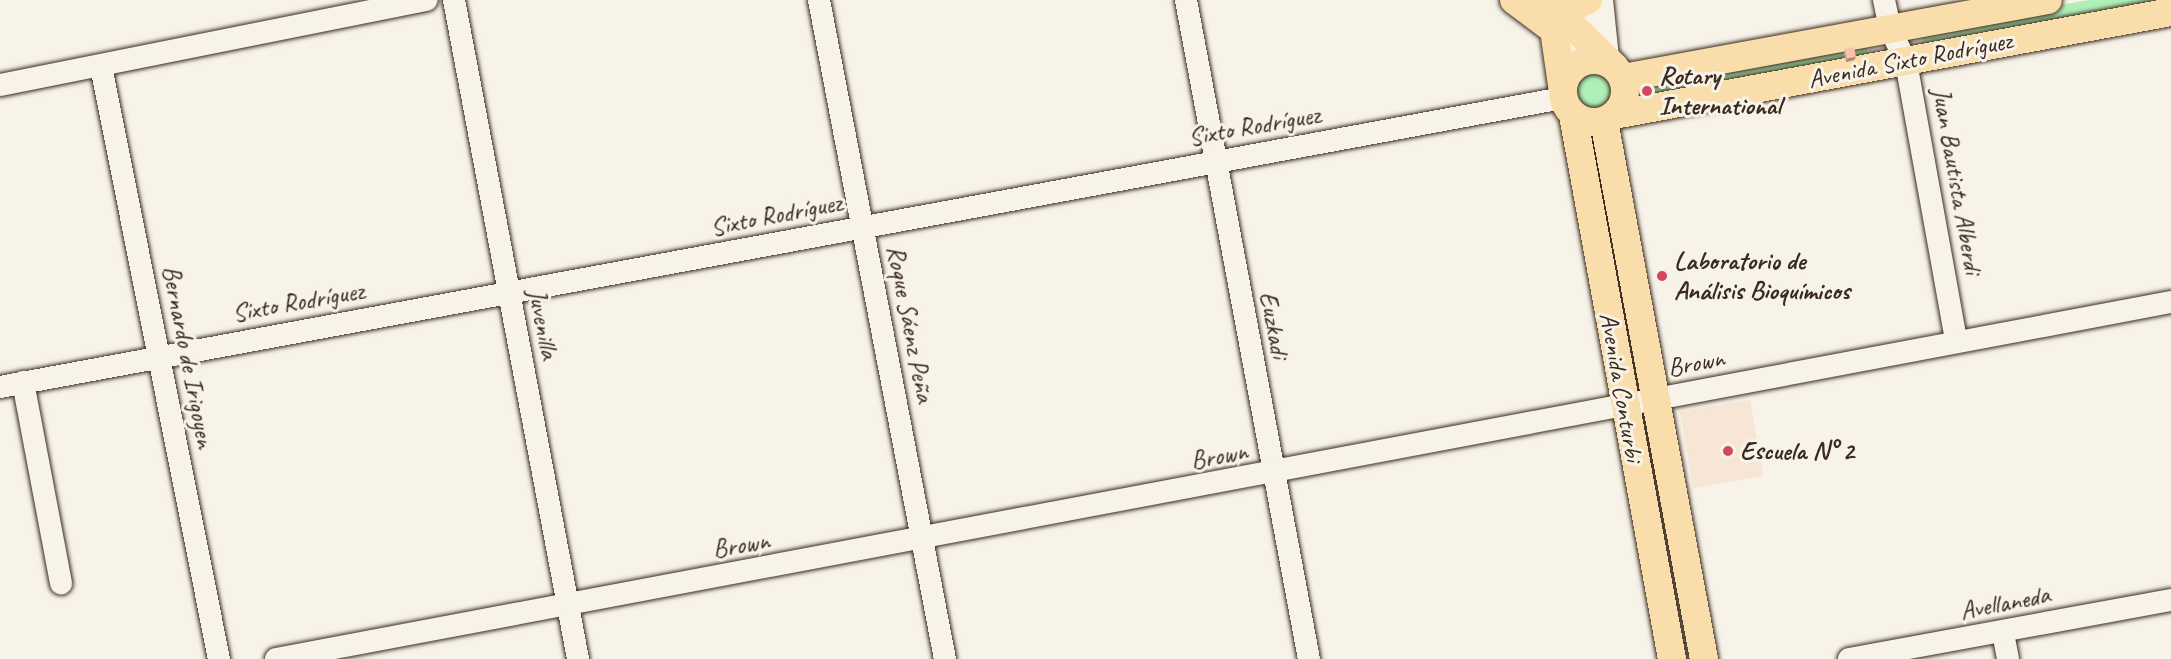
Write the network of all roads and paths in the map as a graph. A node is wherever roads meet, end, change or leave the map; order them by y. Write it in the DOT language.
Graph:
graph roads {
  1 [pos="427,0"];
  2 [pos="454,0"];
  3 [pos="819,0"];
  4 [pos="1186,0"];
  5 [pos="1884,0"];
  6 [pos="2048,0"];
  7 [pos="1598,1"];
  8 [pos="1534,3"];
  9 [pos="2171,12"];
  10 [pos="1890,29"];
  11 [pos="1584,33"];
  12 [pos="1906,62"];
  13 [pos="101,66"];
  14 [pos="1615,68"];
  15 [pos="0,85"];
  16 [pos="1565,91"];
  17 [pos="1609,118"];
  18 [pos="1215,162"];
  19 [pos="862,228"];
  20 [pos="508,294"];
  21 [pos="2171,302"];
  22 [pos="1956,340"];
  23 [pos="159,356"];
  24 [pos="23,382"];
  25 [pos="0,387"];
  26 [pos="1656,400"];
  27 [pos="1624,407"];
  28 [pos="1274,475"];
  29 [pos="922,541"];
  30 [pos="61,583"];
  31 [pos="2171,600"];
  32 [pos="567,606"];
  33 [pos="2003,633"];
  34 [pos="219,659"];
  35 [pos="276,659"];
  36 [pos="578,659"];
  37 [pos="945,659"];
  38 [pos="1310,659"];
  39 [pos="1672,659"];
  40 [pos="1704,659"];
  41 [pos="1849,659"];
  42 [pos="2008,659"];
  1 -- 13 [label="street"];
  2 -- 20 [label="street, Juvenilla"];
  3 -- 19 [label="street, Roque Sáenz Peña"];
  4 -- 18 [label="street, Euzkadi"];
  5 -- 10 [label="street, Juan Bautista Alberdi"];
  6 -- 10 [label="main road, Avenida Sixto Rodríguez"];
  7 -- 8 [label="main road"];
  7 -- 11 [label="street"];
  7 -- 14 [label="street"];
  8 -- 11 [label="main road"];
  8 -- 16 [label="main road, Avenida Conturbi"];
  9 -- 12 [label="main road, Avenida Sixto Rodríguez"];
  10 -- 12 [label="street, Juan Bautista Alberdi"];
  10 -- 14 [label="main road, Avenida Sixto Rodríguez"];
  11 -- 14 [label="main road"];
  11 -- 16 [label="street"];
  12 -- 17 [label="main road, Avenida Sixto Rodríguez"];
  12 -- 22 [label="street, Juan Bautista Alberdi"];
  13 -- 15 [label="street"];
  13 -- 23 [label="street, Bernardo de Irigoyen"];
  14 -- 16 [label="main road"];
  14 -- 17 [label="main road"];
  16 -- 17 [label="main road"];
  16 -- 18 [label="street, Sixto Rodríguez"];
  16 -- 27 [label="main road, Avenida Conturbi"];
  17 -- 26 [label="main road, Avenida Conturbi"];
  18 -- 19 [label="street, Sixto Rodríguez"];
  18 -- 28 [label="street, Euzkadi"];
  19 -- 20 [label="street, Sixto Rodríguez"];
  19 -- 29 [label="street, Roque Sáenz Peña"];
  20 -- 23 [label="street, Sixto Rodríguez"];
  20 -- 32 [label="street, Juvenilla"];
  21 -- 22 [label="street, Brown"];
  22 -- 26 [label="street, Brown"];
  23 -- 24 [label="street, Sixto Rodríguez"];
  23 -- 34 [label="street, Bernardo de Irigoyen"];
  24 -- 25 [label="street, Sixto Rodríguez"];
  24 -- 30 [label="street"];
  26 -- 27 [label="street, Brown"];
  26 -- 40 [label="main road, Avenida Conturbi"];
  27 -- 28 [label="street, Brown"];
  27 -- 39 [label="main road, Avenida Conturbi"];
  28 -- 29 [label="street, Brown"];
  28 -- 38 [label="street, Euzkadi"];
  29 -- 32 [label="street, Brown"];
  29 -- 37 [label="street, Roque Sáenz Peña"];
  31 -- 33 [label="street, Avellaneda"];
  32 -- 35 [label="street, Brown"];
  32 -- 36 [label="street, Juvenilla"];
  33 -- 41 [label="street, Avellaneda"];
  33 -- 42 [label="street"];
}
